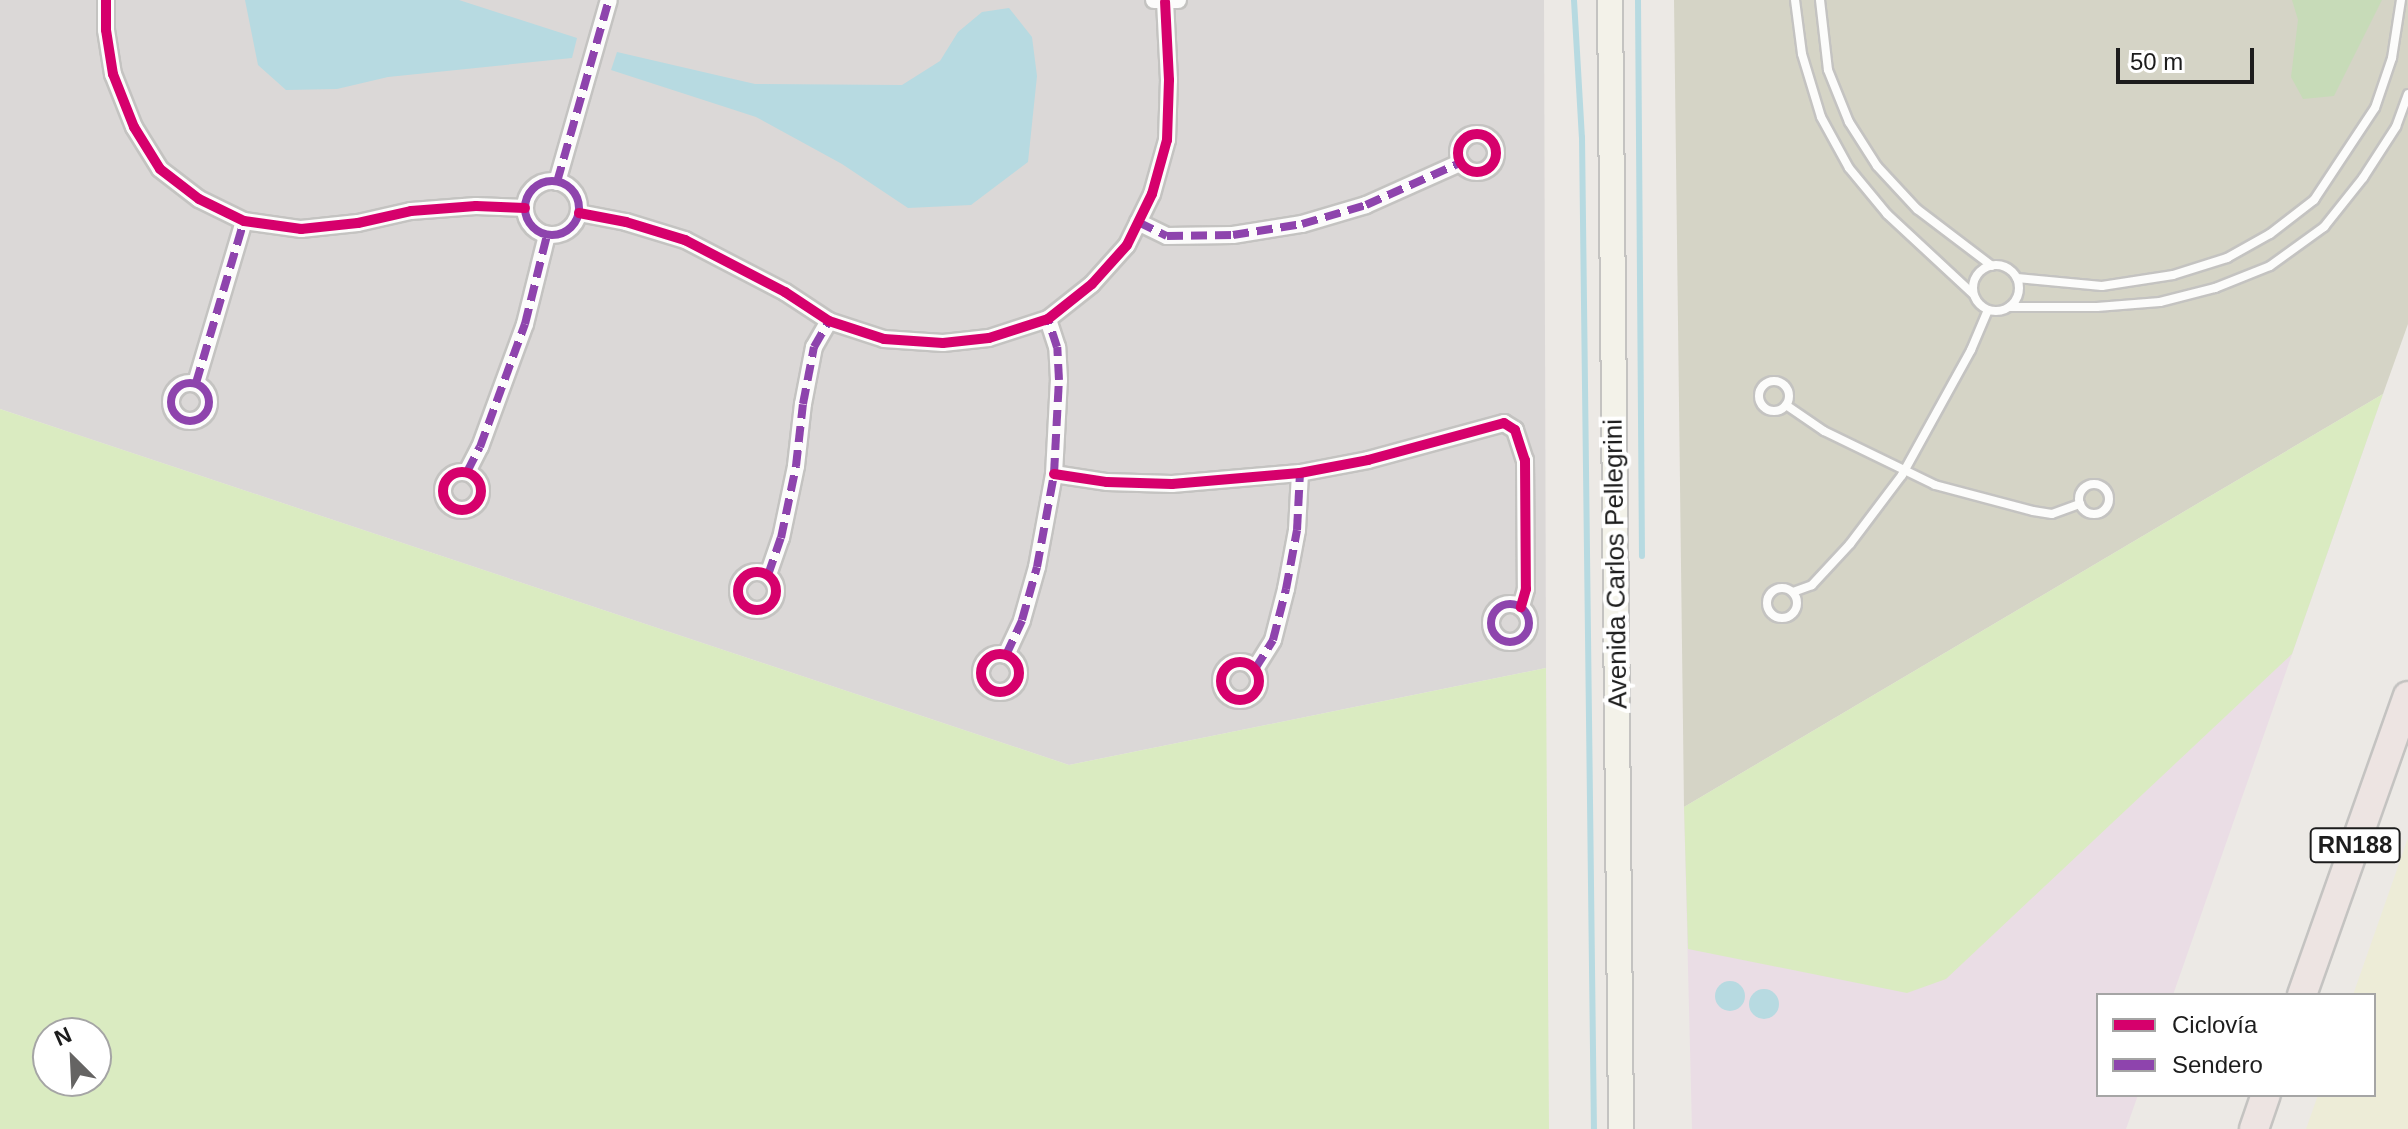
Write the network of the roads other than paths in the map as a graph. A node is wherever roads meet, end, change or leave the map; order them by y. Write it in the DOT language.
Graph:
graph roads {
  1 [pos="106,0"];
  2 [pos="609,0"];
  3 [pos="1610,0"];
  4 [pos="1795,0"];
  5 [pos="1820,0"];
  6 [pos="2401,0"];
  7 [pos="1166,1"];
  8 [pos="2408,94"];
  9 [pos="1460,163"];
  10 [pos="557,182"];
  11 [pos="525,208"];
  12 [pos="579,213"];
  13 [pos="244,221"];
  14 [pos="1138,222"];
  15 [pos="547,235"];
  16 [pos="1992,266"];
  17 [pos="2017,278"];
  18 [pos="1973,294"];
  19 [pos="2010,307"];
  20 [pos="1988,310"];
  21 [pos="1048,319"];
  22 [pos="829,321"];
  23 [pos="196,383"];
  24 [pos="1786,405"];
  25 [pos="1905,471"];
  26 [pos="467,472"];
  27 [pos="1300,473"];
  28 [pos="1054,474"];
  29 [pos="2080,504"];
  30 [pos="768,575"];
  31 [pos="1793,592"];
  32 [pos="1521,607"];
  33 [pos="1006,655"];
  34 [pos="1255,669"];
  35 [pos="2408,696"];
  36 [pos="2303,993"];
  37 [pos="2265,1097"];
  38 [pos="1621,1129"];
  39 [pos="2254,1129"];
  1 -- 13 [label="street"];
  2 -- 10 [label="street"];
  3 -- 38 [label="main road, Avenida Carlos Pellegrini"];
  4 -- 18 [label="lane"];
  5 -- 16 [label="lane"];
  6 -- 17 [label="lane"];
  7 -- 14 [label="street"];
  8 -- 19 [label="lane"];
  9 -- 14 [label="street"];
  10 -- 11 [label="street"];
  10 -- 12 [label="street"];
  11 -- 13 [label="street"];
  11 -- 15 [label="street"];
  12 -- 15 [label="street"];
  12 -- 22 [label="street"];
  13 -- 23 [label="street"];
  14 -- 21 [label="street"];
  15 -- 26 [label="street"];
  16 -- 17 [label="lane"];
  16 -- 18 [label="lane"];
  17 -- 19 [label="lane"];
  18 -- 20 [label="lane"];
  19 -- 20 [label="lane"];
  20 -- 25 [label="lane"];
  21 -- 22 [label="street"];
  21 -- 28 [label="street"];
  22 -- 30 [label="street"];
  24 -- 25 [label="lane"];
  25 -- 29 [label="lane"];
  25 -- 31 [label="lane"];
  27 -- 28 [label="street"];
  27 -- 32 [label="street"];
  27 -- 34 [label="street"];
  28 -- 33 [label="street"];
  35 -- 36 [label="highway, RN188"];
  37 -- 39 [label="highway"];
}
